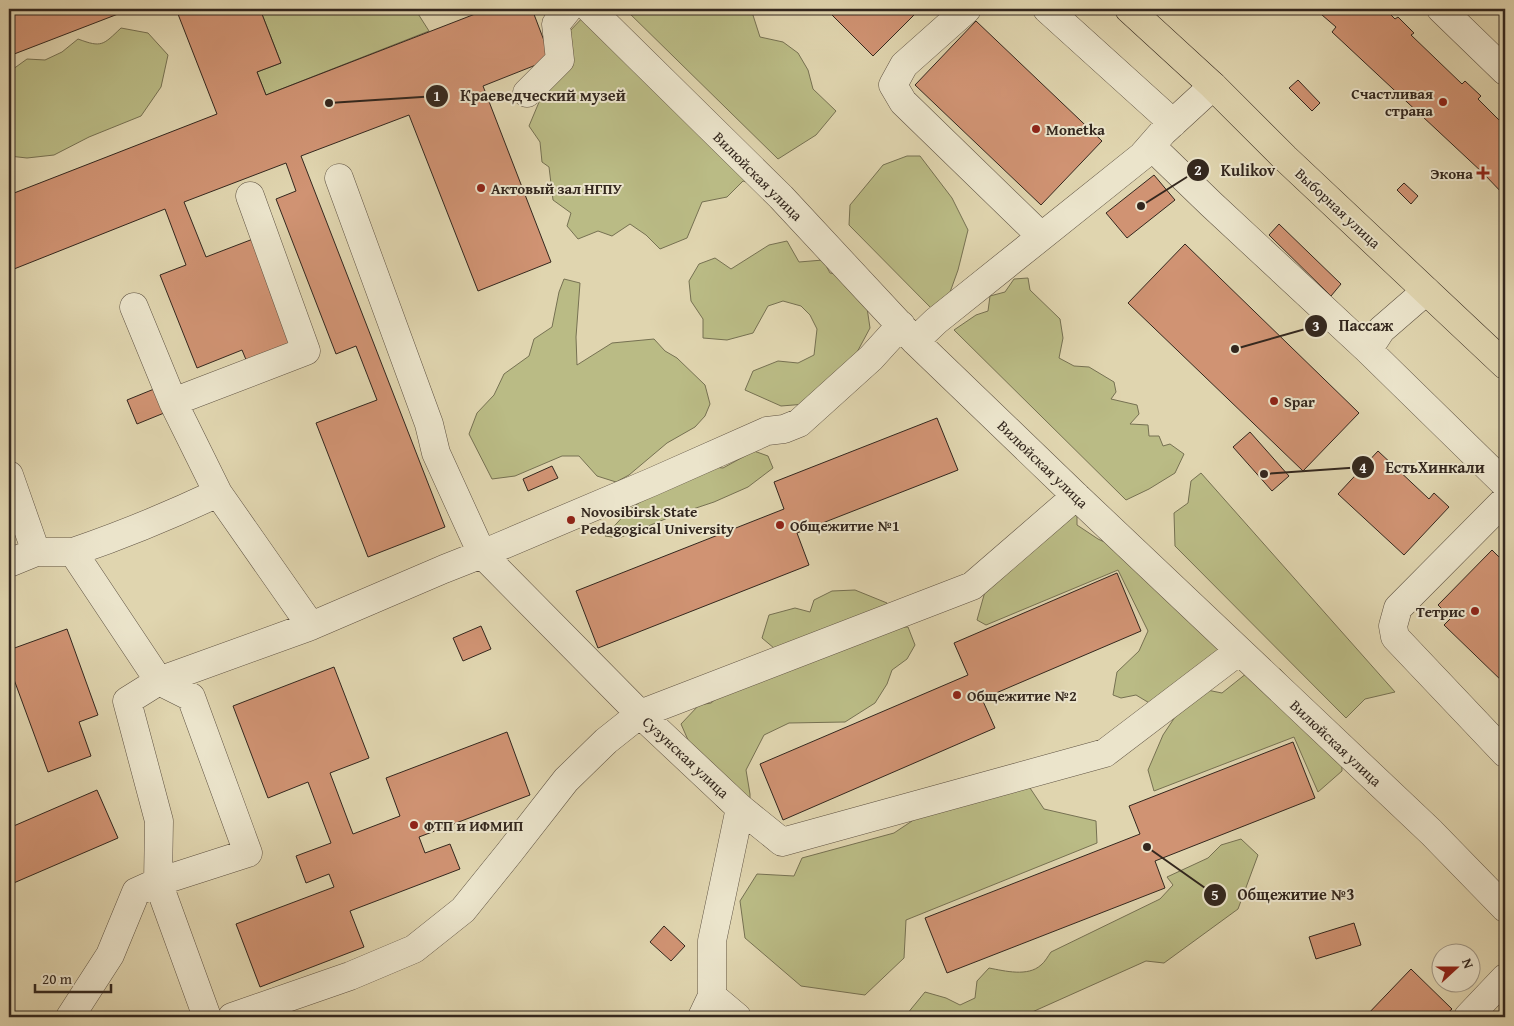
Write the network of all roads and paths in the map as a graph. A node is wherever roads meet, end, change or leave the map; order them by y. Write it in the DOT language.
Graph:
graph roads {
  1 [pos="568,9"];
  2 [pos="590,9"];
  3 [pos="967,9"];
  4 [pos="1047,9"];
  5 [pos="1129,9"];
  6 [pos="1441,9"];
  7 [pos="1505,71"];
  8 [pos="1213,86"];
  9 [pos="527,93"];
  10 [pos="1173,123"];
  11 [pos="1150,146"];
  12 [pos="339,178"];
  13 [pos="250,196"];
  14 [pos="1041,236"];
  15 [pos="1426,291"];
  16 [pos="134,306"];
  17 [pos="908,333"];
  18 [pos="1368,350"];
  19 [pos="1503,359"];
  20 [pos="173,402"];
  21 [pos="9,475"];
  22 [pos="1505,484"];
  23 [pos="218,493"];
  24 [pos="1076,496"];
  25 [pos="1505,500"];
  26 [pos="36,552"];
  27 [pos="73,552"];
  28 [pos="482,554"];
  29 [pos="9,563"];
  30 [pos="311,626"];
  31 [pos="1239,651"];
  32 [pos="160,682"];
  33 [pos="640,714"];
  34 [pos="1505,754"];
  35 [pos="740,808"];
  36 [pos="158,882"];
  37 [pos="1505,908"];
  38 [pos="1505,978"];
  39 [pos="707,1007"];
  40 [pos="70,1017"];
  41 [pos="207,1017"];
  42 [pos="232,1017"];
  43 [pos="737,1017"];
  44 [pos="1468,1017"];
  1 -- 9 [label="street"];
  2 -- 17 [label="street, Вилюйская улица"];
  3 -- 14 [label="street"];
  4 -- 10 [label="street"];
  5 -- 8 [label="main road, Выборная улица"];
  6 -- 7 [label="street"];
  8 -- 10 [label="street"];
  8 -- 15 [label="main road, Выборная улица"];
  10 -- 11 [label="street"];
  11 -- 14 [label="street"];
  11 -- 18 [label="street"];
  12 -- 28 [label="street"];
  13 -- 20 [label="street"];
  14 -- 17 [label="street"];
  15 -- 18 [label="street"];
  15 -- 19 [label="main road, Выборная улица"];
  16 -- 20 [label="street"];
  17 -- 24 [label="street, Вилюйская улица"];
  17 -- 28 [label="street"];
  18 -- 22 [label="street"];
  20 -- 23 [label="street"];
  21 -- 26 [label="street"];
  23 -- 27 [label="street"];
  23 -- 30 [label="street"];
  24 -- 31 [label="street, Вилюйская улица"];
  24 -- 33 [label="street"];
  25 -- 34 [label="street"];
  26 -- 27 [label="street"];
  26 -- 29 [label="street"];
  27 -- 32 [label="street"];
  28 -- 30 [label="street"];
  28 -- 33 [label="street, Сузунская улица"];
  30 -- 32 [label="street"];
  31 -- 35 [label="street"];
  31 -- 37 [label="street, Вилюйская улица"];
  32 -- 36 [label="street"];
  32 -- 36 [label="street"];
  33 -- 35 [label="street, Сузунская улица"];
  33 -- 42 [label="street"];
  35 -- 39 [label="street, Сузунская улица"];
  36 -- 40 [label="street"];
  36 -- 41 [label="street"];
  38 -- 44 [label="street"];
  39 -- 43 [label="street"];
}
